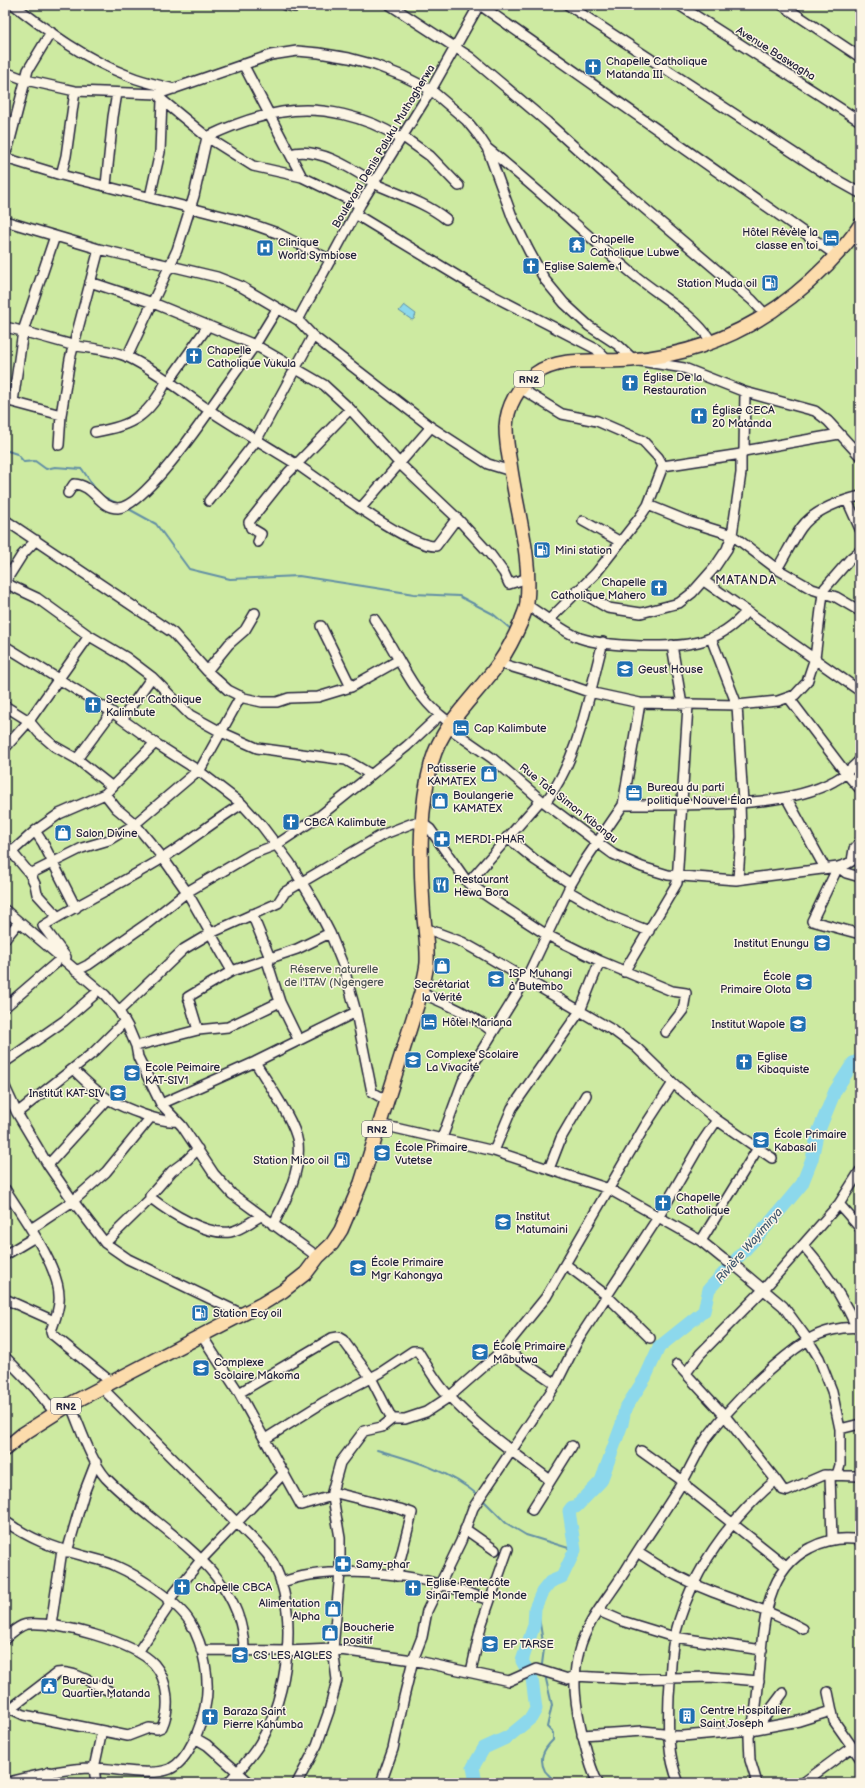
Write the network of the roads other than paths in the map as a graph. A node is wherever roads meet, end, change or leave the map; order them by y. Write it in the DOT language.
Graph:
graph roads {
  1 [pos="14,5"];
  2 [pos="285,5"];
  3 [pos="390,5"];
  4 [pos="479,5"];
  5 [pos="568,5"];
  6 [pos="679,5"];
  7 [pos="782,5"];
  8 [pos="295,7"];
  9 [pos="51,32"];
  10 [pos="455,46"];
  11 [pos="860,57"];
  12 [pos="243,64"];
  13 [pos="5,72"];
  14 [pos="26,80"];
  15 [pos="174,89"];
  16 [pos="431,90"];
  17 [pos="75,91"];
  18 [pos="117,93"];
  19 [pos="160,97"];
  20 [pos="270,114"];
  21 [pos="860,121"];
  22 [pos="206,137"];
  23 [pos="401,137"];
  24 [pos="487,148"];
  25 [pos="290,154"];
  26 [pos="6,160"];
  27 [pos="61,175"];
  28 [pos="302,177"];
  29 [pos="373,183"];
  30 [pos="106,186"];
  31 [pos="459,186"];
  32 [pos="860,192"];
  33 [pos="150,197"];
  34 [pos="360,205"];
  35 [pos="191,207"];
  36 [pos="354,214"];
  37 [pos="446,219"];
  38 [pos="5,221"];
  39 [pos="860,225"];
  40 [pos="55,236"];
  41 [pos="99,249"];
  42 [pos="836,255"];
  43 [pos="331,260"];
  44 [pos="170,266"];
  45 [pos="90,282"];
  46 [pos="153,303"];
  47 [pos="277,309"];
  48 [pos="766,315"];
  49 [pos="298,320"];
  50 [pos="208,326"];
  51 [pos="5,327"];
  52 [pos="23,331"];
  53 [pos="313,336"];
  54 [pos="711,341"];
  55 [pos="74,345"];
  56 [pos="255,345"];
  57 [pos="127,357"];
  58 [pos="634,360"];
  59 [pos="608,361"];
  60 [pos="296,370"];
  61 [pos="168,381"];
  62 [pos="520,388"];
  63 [pos="745,392"];
  64 [pos="9,401"];
  65 [pos="350,409"];
  66 [pos="210,410"];
  67 [pos="61,415"];
  68 [pos="432,427"];
  69 [pos="95,432"];
  70 [pos="839,434"];
  71 [pos="256,441"];
  72 [pos="59,445"];
  73 [pos="742,452"];
  74 [pos="860,456"];
  75 [pos="296,464"];
  76 [pos="400,464"];
  77 [pos="663,466"];
  78 [pos="511,471"];
  79 [pos="68,493"];
  80 [pos="860,496"];
  81 [pos="846,500"];
  82 [pos="209,501"];
  83 [pos="648,505"];
  84 [pos="360,509"];
  85 [pos="457,518"];
  86 [pos="5,520"];
  87 [pos="582,522"];
  88 [pos="860,529"];
  89 [pos="732,536"];
  90 [pos="36,540"];
  91 [pos="619,541"];
  92 [pos="258,542"];
  93 [pos="860,551"];
  94 [pos="777,569"];
  95 [pos="528,578"];
  96 [pos="704,581"];
  97 [pos="5,582"];
  98 [pos="578,590"];
  99 [pos="823,593"];
  100 [pos="527,605"];
  101 [pos="747,611"];
  102 [pos="860,611"];
  103 [pos="255,613"];
  104 [pos="374,619"];
  105 [pos="549,620"];
  106 [pos="321,626"];
  107 [pos="89,636"];
  108 [pos="711,638"];
  109 [pos="603,642"];
  110 [pos="672,645"];
  111 [pos="5,646"];
  112 [pos="815,658"];
  113 [pos="399,660"];
  114 [pos="499,663"];
  115 [pos="208,671"];
  116 [pos="152,677"];
  117 [pos="57,679"];
  118 [pos="351,687"];
  119 [pos="860,691"];
  120 [pos="589,692"];
  121 [pos="241,696"];
  122 [pos="789,698"];
  123 [pos="640,703"];
  124 [pos="685,705"];
  125 [pos="737,705"];
  126 [pos="5,706"];
  127 [pos="112,712"];
  128 [pos="440,715"];
  129 [pos="122,719"];
  130 [pos="29,721"];
  131 [pos="450,726"];
  132 [pos="220,732"];
  133 [pos="155,743"];
  134 [pos="5,748"];
  135 [pos="77,759"];
  136 [pos="860,760"];
  137 [pos="199,771"];
  138 [pos="846,773"];
  139 [pos="370,774"];
  140 [pos="111,786"];
  141 [pos="860,789"];
  142 [pos="105,794"];
  143 [pos="786,797"];
  144 [pos="543,801"];
  145 [pos="741,802"];
  146 [pos="242,804"];
  147 [pos="682,804"];
  148 [pos="623,805"];
  149 [pos="135,824"];
  150 [pos="422,824"];
  151 [pos="35,831"];
  152 [pos="507,837"];
  153 [pos="860,842"];
  154 [pos="598,843"];
  155 [pos="276,845"];
  156 [pos="8,848"];
  157 [pos="5,858"];
  158 [pos="163,858"];
  159 [pos="53,863"];
  160 [pos="838,867"];
  161 [pos="825,868"];
  162 [pos="30,874"];
  163 [pos="678,875"];
  164 [pos="860,878"];
  165 [pos="738,879"];
  166 [pos="468,883"];
  167 [pos="302,884"];
  168 [pos="569,887"];
  169 [pos="187,892"];
  170 [pos="76,908"];
  171 [pos="5,910"];
  172 [pos="252,914"];
  173 [pos="58,917"];
  174 [pos="19,922"];
  175 [pos="425,928"];
  176 [pos="649,931"];
  177 [pos="330,932"];
  178 [pos="211,933"];
  179 [pos="860,934"];
  180 [pos="548,935"];
  181 [pos="5,938"];
  182 [pos="270,958"];
  183 [pos="600,961"];
  184 [pos="56,963"];
  185 [pos="76,971"];
  186 [pos="232,971"];
  187 [pos="624,972"];
  188 [pos="526,979"];
  189 [pos="421,993"];
  190 [pos="94,995"];
  191 [pos="280,1002"];
  192 [pos="5,1007"];
  193 [pos="119,1010"];
  194 [pos="580,1011"];
  195 [pos="356,1012"];
  196 [pos="122,1024"];
  197 [pos="198,1030"];
  198 [pos="493,1032"];
  199 [pos="666,1032"];
  200 [pos="298,1040"];
  201 [pos="136,1046"];
  202 [pos="5,1062"];
  203 [pos="255,1062"];
  204 [pos="73,1069"];
  205 [pos="673,1083"];
  206 [pos="5,1087"];
  207 [pos="586,1095"];
  208 [pos="108,1099"];
  209 [pos="386,1100"];
  210 [pos="161,1104"];
  211 [pos="17,1113"];
  212 [pos="151,1117"];
  213 [pos="717,1120"];
  214 [pos="177,1121"];
  215 [pos="378,1124"];
  216 [pos="442,1138"];
  217 [pos="758,1148"];
  218 [pos="198,1149"];
  219 [pos="494,1151"];
  220 [pos="772,1158"];
  221 [pos="48,1165"];
  222 [pos="549,1169"];
  223 [pos="860,1171"];
  224 [pos="5,1189"];
  225 [pos="609,1189"];
  226 [pos="151,1198"];
  227 [pos="8,1200"];
  228 [pos="73,1201"];
  229 [pos="838,1204"];
  230 [pos="261,1216"];
  231 [pos="659,1216"];
  232 [pos="274,1225"];
  233 [pos="860,1228"];
  234 [pos="33,1233"];
  235 [pos="701,1241"];
  236 [pos="106,1243"];
  237 [pos="803,1245"];
  238 [pos="5,1255"];
  239 [pos="318,1257"];
  240 [pos="565,1264"];
  241 [pos="764,1289"];
  242 [pos="606,1295"];
  243 [pos="5,1299"];
  244 [pos="242,1314"];
  245 [pos="54,1321"];
  246 [pos="858,1328"];
  247 [pos="202,1336"];
  248 [pos="650,1338"];
  249 [pos="808,1340"];
  250 [pos="504,1349"];
  251 [pos="5,1357"];
  252 [pos="677,1364"];
  253 [pos="686,1373"];
  254 [pos="371,1378"];
  255 [pos="556,1384"];
  256 [pos="106,1385"];
  257 [pos="239,1393"];
  258 [pos="449,1397"];
  259 [pos="70,1404"];
  260 [pos="55,1413"];
  261 [pos="725,1416"];
  262 [pos="392,1419"];
  263 [pos="860,1424"];
  264 [pos="840,1429"];
  265 [pos="265,1438"];
  266 [pos="572,1446"];
  267 [pos="5,1449"];
  268 [pos="511,1450"];
  269 [pos="641,1451"];
  270 [pos="96,1462"];
  271 [pos="284,1473"];
  272 [pos="833,1475"];
  273 [pos="860,1476"];
  274 [pos="550,1480"];
  275 [pos="776,1480"];
  276 [pos="683,1481"];
  277 [pos="332,1494"];
  278 [pos="532,1510"];
  279 [pos="5,1521"];
  280 [pos="237,1521"];
  281 [pos="731,1523"];
  282 [pos="465,1529"];
  283 [pos="832,1540"];
  284 [pos="860,1540"];
  285 [pos="508,1549"];
  286 [pos="495,1550"];
  287 [pos="65,1551"];
  288 [pos="637,1552"];
  289 [pos="201,1560"];
  290 [pos="786,1566"];
  291 [pos="340,1572"];
  292 [pos="397,1576"];
  293 [pos="281,1582"];
  294 [pos="694,1584"];
  295 [pos="440,1585"];
  296 [pos="490,1600"];
  297 [pos="170,1602"];
  298 [pos="767,1610"];
  299 [pos="599,1611"];
  300 [pos="51,1625"];
  301 [pos="803,1629"];
  302 [pos="674,1637"];
  303 [pos="5,1639"];
  304 [pos="333,1649"];
  305 [pos="201,1650"];
  306 [pos="762,1650"];
  307 [pos="244,1651"];
  308 [pos="286,1651"];
  309 [pos="138,1652"];
  310 [pos="414,1660"];
  311 [pos="471,1672"];
  312 [pos="574,1676"];
  313 [pos="671,1678"];
  314 [pos="759,1681"];
  315 [pos="109,1691"];
  316 [pos="828,1692"];
  317 [pos="784,1693"];
  318 [pos="6,1709"];
  319 [pos="831,1711"];
  320 [pos="751,1730"];
  321 [pos="102,1731"];
  322 [pos="582,1735"];
  323 [pos="669,1736"];
  324 [pos="195,1738"];
  325 [pos="852,1748"];
  326 [pos="860,1758"];
  327 [pos="94,1768"];
  328 [pos="49,1772"];
  329 [pos="237,1772"];
  330 [pos="676,1782"];
  331 [pos="5,1783"];
  332 [pos="51,1783"];
  333 [pos="96,1783"];
  334 [pos="228,1783"];
  335 [pos="250,1783"];
  336 [pos="297,1783"];
  337 [pos="381,1783"];
  338 [pos="598,1783"];
  339 [pos="757,1783"];
  340 [pos="803,1783"];
  1 -- 9 [label="street"];
  2 -- 8 [label="street"];
  3 -- 10 [label="street"];
  4 -- 10 [label="street, Boulevard Denis Paluku Muthogherwa"];
  4 -- 42 [label="street"];
  5 -- 32 [label="street"];
  6 -- 21 [label="street, Avenue Baswagha"];
  7 -- 11 [label="street"];
  9 -- 14 [label="street"];
  9 -- 15 [label="street"];
  10 -- 16 [label="street, Boulevard Denis Paluku Muthogherwa"];
  10 -- 48 [label="street"];
  12 -- 15 [label="street"];
  12 -- 16 [label="street"];
  12 -- 20 [label="street"];
  13 -- 14 [label="street"];
  14 -- 17 [label="street"];
  14 -- 26 [label="street"];
  15 -- 19 [label="street"];
  16 -- 23 [label="street, Boulevard Denis Paluku Muthogherwa"];
  16 -- 24 [label="street"];
  17 -- 18 [label="street"];
  17 -- 27 [label="street"];
  18 -- 19 [label="street"];
  18 -- 30 [label="street"];
  19 -- 22 [label="street"];
  19 -- 33 [label="street"];
  20 -- 22 [label="street"];
  20 -- 23 [label="street"];
  20 -- 25 [label="street"];
  22 -- 28 [label="street"];
  22 -- 35 [label="street"];
  23 -- 29 [label="street, Boulevard Denis Paluku Muthogherwa"];
  23 -- 31 [label="street"];
  24 -- 54 [label="street"];
  24 -- 58 [label="street"];
  25 -- 28 [label="street"];
  25 -- 29 [label="street"];
  26 -- 27 [label="street"];
  27 -- 30 [label="street"];
  28 -- 34 [label="street"];
  29 -- 34 [label="street, Boulevard Denis Paluku Muthogherwa"];
  29 -- 37 [label="street"];
  30 -- 33 [label="street"];
  33 -- 35 [label="street"];
  34 -- 36 [label="street, Boulevard Denis Paluku Muthogherwa"];
  35 -- 43 [label="street"];
  35 -- 44 [label="street"];
  36 -- 43 [label="street, Boulevard Denis Paluku Muthogherwa"];
  36 -- 59 [label="street"];
  38 -- 40 [label="street"];
  39 -- 42 [label="highway, RN2"];
  40 -- 41 [label="street"];
  40 -- 52 [label="street"];
  41 -- 44 [label="street"];
  41 -- 45 [label="street"];
  42 -- 48 [label="highway, RN2"];
  43 -- 49 [label="street, Boulevard Denis Paluku Muthogherwa"];
  44 -- 46 [label="street"];
  44 -- 47 [label="street"];
  45 -- 46 [label="street"];
  45 -- 55 [label="street"];
  46 -- 50 [label="street"];
  46 -- 57 [label="street"];
  47 -- 49 [label="street"];
  47 -- 56 [label="street"];
  48 -- 54 [label="highway, RN2"];
  49 -- 53 [label="street"];
  50 -- 56 [label="street"];
  50 -- 61 [label="street"];
  51 -- 52 [label="street"];
  52 -- 55 [label="street"];
  52 -- 64 [label="street"];
  53 -- 60 [label="street"];
  53 -- 68 [label="street"];
  54 -- 58 [label="highway, RN2"];
  55 -- 57 [label="street"];
  55 -- 67 [label="street"];
  56 -- 60 [label="street"];
  56 -- 66 [label="street"];
  57 -- 61 [label="street"];
  58 -- 59 [label="highway, RN2"];
  58 -- 63 [label="street"];
  59 -- 62 [label="highway, RN2"];
  60 -- 65 [label="street"];
  60 -- 71 [label="street"];
  61 -- 66 [label="street"];
  61 -- 69 [label="street"];
  62 -- 77 [label="street"];
  62 -- 78 [label="highway, RN2"];
  63 -- 70 [label="street"];
  63 -- 73 [label="street"];
  64 -- 67 [label="street"];
  65 -- 75 [label="street"];
  65 -- 76 [label="street"];
  66 -- 71 [label="street"];
  66 -- 79 [label="street"];
  67 -- 72 [label="street"];
  68 -- 76 [label="street"];
  68 -- 78 [label="street"];
  70 -- 73 [label="street"];
  70 -- 74 [label="street"];
  71 -- 75 [label="street"];
  71 -- 82 [label="street"];
  73 -- 77 [label="street"];
  73 -- 89 [label="street"];
  75 -- 84 [label="street"];
  75 -- 92 [label="street"];
  76 -- 84 [label="street"];
  76 -- 85 [label="street"];
  77 -- 83 [label="street"];
  78 -- 95 [label="highway, RN2"];
  80 -- 81 [label="street"];
  81 -- 88 [label="street"];
  81 -- 94 [label="street"];
  83 -- 89 [label="street"];
  83 -- 91 [label="street"];
  84 -- 85 [label="street"];
  85 -- 95 [label="street"];
  86 -- 90 [label="street"];
  87 -- 91 [label="street"];
  89 -- 94 [label="street"];
  89 -- 96 [label="street"];
  90 -- 97 [label="street"];
  90 -- 115 [label="street"];
  91 -- 98 [label="street"];
  93 -- 99 [label="street"];
  94 -- 99 [label="street"];
  95 -- 100 [label="highway, RN2"];
  96 -- 98 [label="street"];
  96 -- 101 [label="street"];
  97 -- 107 [label="street"];
  98 -- 105 [label="street"];
  99 -- 102 [label="street"];
  99 -- 112 [label="street"];
  100 -- 105 [label="street"];
  100 -- 114 [label="highway, RN2"];
  101 -- 108 [label="street"];
  101 -- 112 [label="street"];
  103 -- 115 [label="street"];
  104 -- 113 [label="street, Rue Tata Simon Kibangu"];
  105 -- 109 [label="street"];
  106 -- 118 [label="street"];
  107 -- 116 [label="street"];
  107 -- 117 [label="street"];
  108 -- 110 [label="street"];
  108 -- 125 [label="street"];
  109 -- 110 [label="street"];
  109 -- 120 [label="street"];
  110 -- 124 [label="street"];
  111 -- 117 [label="street"];
  112 -- 119 [label="street"];
  112 -- 122 [label="street"];
  113 -- 118 [label="street"];
  113 -- 128 [label="street, Rue Tata Simon Kibangu"];
  114 -- 120 [label="street"];
  114 -- 131 [label="highway, RN2"];
  115 -- 121 [label="street"];
  116 -- 129 [label="street"];
  116 -- 132 [label="street"];
  117 -- 127 [label="street"];
  117 -- 130 [label="street"];
  118 -- 121 [label="street"];
  120 -- 123 [label="street"];
  120 -- 144 [label="street"];
  121 -- 132 [label="street"];
  122 -- 125 [label="street"];
  122 -- 138 [label="street"];
  123 -- 124 [label="street"];
  123 -- 148 [label="street"];
  124 -- 125 [label="street"];
  124 -- 147 [label="street"];
  125 -- 145 [label="street"];
  126 -- 130 [label="street"];
  127 -- 129 [label="street"];
  127 -- 135 [label="street"];
  128 -- 131 [label="street, Rue Tata Simon Kibangu"];
  128 -- 139 [label="street"];
  129 -- 133 [label="street"];
  130 -- 134 [label="street"];
  130 -- 135 [label="street"];
  131 -- 144 [label="street, Rue Tata Simon Kibangu"];
  131 -- 150 [label="highway, RN2"];
  132 -- 137 [label="street"];
  132 -- 139 [label="street"];
  133 -- 137 [label="street"];
  133 -- 140 [label="street"];
  135 -- 140 [label="street"];
  136 -- 138 [label="street"];
  137 -- 146 [label="street"];
  137 -- 149 [label="street"];
  138 -- 141 [label="street"];
  138 -- 143 [label="street"];
  139 -- 155 [label="street"];
  140 -- 142 [label="street"];
  142 -- 149 [label="street"];
  142 -- 151 [label="street"];
  143 -- 145 [label="street"];
  143 -- 161 [label="street"];
  144 -- 152 [label="street"];
  144 -- 154 [label="street, Rue Tata Simon Kibangu"];
  145 -- 147 [label="street"];
  145 -- 165 [label="street"];
  146 -- 155 [label="street"];
  146 -- 158 [label="street"];
  147 -- 148 [label="street"];
  147 -- 163 [label="street"];
  148 -- 154 [label="street"];
  149 -- 158 [label="street"];
  149 -- 159 [label="street"];
  150 -- 166 [label="street"];
  150 -- 167 [label="street"];
  150 -- 175 [label="highway, RN2"];
  151 -- 156 [label="street"];
  151 -- 159 [label="street"];
  152 -- 166 [label="street"];
  152 -- 168 [label="street"];
  153 -- 160 [label="street"];
  154 -- 163 [label="street, Rue Tata Simon Kibangu"];
  154 -- 168 [label="street"];
  155 -- 167 [label="street"];
  155 -- 169 [label="street"];
  156 -- 157 [label="street"];
  156 -- 162 [label="street"];
  158 -- 169 [label="street"];
  158 -- 170 [label="street"];
  159 -- 162 [label="street"];
  159 -- 170 [label="street"];
  160 -- 161 [label="street, Rue Tata Simon Kibangu"];
  160 -- 164 [label="street"];
  160 -- 179 [label="street"];
  161 -- 165 [label="street, Rue Tata Simon Kibangu"];
  162 -- 173 [label="street"];
  163 -- 165 [label="street, Rue Tata Simon Kibangu"];
  163 -- 176 [label="street"];
  166 -- 180 [label="street"];
  167 -- 172 [label="street"];
  167 -- 177 [label="street"];
  168 -- 176 [label="street"];
  168 -- 180 [label="street"];
  169 -- 178 [label="street"];
  169 -- 185 [label="street"];
  170 -- 173 [label="street"];
  171 -- 174 [label="street"];
  172 -- 178 [label="street"];
  172 -- 182 [label="street"];
  173 -- 185 [label="street"];
  174 -- 181 [label="street"];
  174 -- 185 [label="street"];
  175 -- 188 [label="street"];
  175 -- 189 [label="highway, RN2"];
  176 -- 187 [label="street"];
  177 -- 182 [label="street"];
  177 -- 195 [label="street"];
  178 -- 186 [label="street"];
  178 -- 193 [label="street"];
  180 -- 183 [label="street"];
  180 -- 188 [label="street"];
  182 -- 186 [label="street"];
  182 -- 191 [label="street"];
  183 -- 187 [label="street"];
  183 -- 194 [label="street"];
  184 -- 192 [label="street"];
  185 -- 193 [label="street"];
  186 -- 197 [label="street"];
  187 -- 199 [label="street"];
  188 -- 194 [label="street"];
  188 -- 198 [label="street"];
  189 -- 198 [label="street"];
  189 -- 209 [label="highway, RN2"];
  190 -- 202 [label="street"];
  191 -- 197 [label="street"];
  191 -- 200 [label="street"];
  193 -- 201 [label="street"];
  194 -- 205 [label="street"];
  194 -- 219 [label="street"];
  195 -- 200 [label="street"];
  195 -- 209 [label="street"];
  196 -- 204 [label="street"];
  197 -- 201 [label="street"];
  198 -- 216 [label="street"];
  200 -- 203 [label="street"];
  201 -- 210 [label="street"];
  203 -- 210 [label="street"];
  203 -- 232 [label="street"];
  204 -- 208 [label="street"];
  204 -- 211 [label="street"];
  205 -- 213 [label="street"];
  205 -- 225 [label="street"];
  206 -- 211 [label="street"];
  207 -- 222 [label="street"];
  208 -- 212 [label="street"];
  208 -- 221 [label="street"];
  209 -- 215 [label="highway, RN2"];
  210 -- 214 [label="street"];
  211 -- 221 [label="street"];
  212 -- 214 [label="street"];
  212 -- 228 [label="street"];
  213 -- 217 [label="street"];
  213 -- 231 [label="street"];
  214 -- 218 [label="street"];
  215 -- 216 [label="street"];
  215 -- 239 [label="highway, RN2"];
  216 -- 219 [label="street"];
  217 -- 220 [label="street"];
  217 -- 235 [label="street"];
  218 -- 226 [label="street"];
  218 -- 230 [label="street"];
  219 -- 222 [label="street"];
  221 -- 228 [label="street"];
  222 -- 225 [label="street"];
  223 -- 229 [label="street"];
  224 -- 227 [label="street"];
  225 -- 231 [label="street"];
  225 -- 240 [label="street"];
  226 -- 230 [label="street"];
  226 -- 236 [label="street"];
  227 -- 234 [label="street"];
  228 -- 234 [label="street"];
  228 -- 236 [label="street"];
  229 -- 233 [label="street"];
  229 -- 237 [label="street"];
  230 -- 232 [label="street"];
  231 -- 235 [label="street"];
  231 -- 242 [label="street"];
  232 -- 239 [label="street"];
  234 -- 238 [label="street"];
  234 -- 245 [label="street"];
  235 -- 241 [label="street"];
  236 -- 244 [label="street"];
  237 -- 241 [label="street"];
  237 -- 246 [label="street"];
  239 -- 244 [label="highway, RN2"];
  240 -- 242 [label="street"];
  240 -- 250 [label="street"];
  241 -- 249 [label="street"];
  241 -- 253 [label="street"];
  242 -- 248 [label="street"];
  242 -- 255 [label="street"];
  243 -- 245 [label="street"];
  244 -- 247 [label="highway, RN2"];
  245 -- 256 [label="street"];
  246 -- 249 [label="street"];
  247 -- 256 [label="highway, RN2"];
  247 -- 257 [label="street"];
  249 -- 261 [label="street"];
  249 -- 264 [label="street"];
  250 -- 255 [label="street"];
  250 -- 258 [label="street"];
  251 -- 260 [label="street"];
  252 -- 253 [label="street"];
  253 -- 261 [label="street"];
  254 -- 257 [label="street"];
  254 -- 258 [label="street"];
  254 -- 262 [label="street"];
  254 -- 265 [label="street"];
  255 -- 268 [label="street"];
  256 -- 259 [label="highway, RN2"];
  256 -- 280 [label="street"];
  257 -- 265 [label="street"];
  258 -- 262 [label="street"];
  258 -- 268 [label="street"];
  259 -- 260 [label="highway, RN2"];
  259 -- 270 [label="street"];
  260 -- 267 [label="highway, RN2"];
  261 -- 275 [label="street"];
  261 -- 276 [label="street"];
  262 -- 277 [label="street"];
  263 -- 264 [label="street"];
  264 -- 272 [label="street"];
  265 -- 271 [label="street"];
  266 -- 274 [label="street"];
  268 -- 274 [label="street"];
  268 -- 282 [label="street"];
  269 -- 276 [label="street"];
  270 -- 287 [label="street"];
  270 -- 289 [label="street"];
  271 -- 277 [label="street"];
  271 -- 280 [label="street"];
  272 -- 273 [label="street"];
  272 -- 275 [label="street"];
  272 -- 283 [label="street"];
  274 -- 278 [label="street"];
  275 -- 281 [label="street"];
  276 -- 281 [label="street"];
  276 -- 288 [label="street"];
  277 -- 291 [label="street"];
  277 -- 292 [label="street"];
  279 -- 287 [label="street"];
  280 -- 289 [label="street"];
  280 -- 293 [label="street"];
  281 -- 290 [label="street"];
  281 -- 294 [label="street"];
  282 -- 286 [label="street"];
  282 -- 295 [label="street"];
  283 -- 284 [label="street"];
  283 -- 290 [label="street"];
  285 -- 296 [label="street"];
  287 -- 297 [label="street"];
  287 -- 300 [label="street"];
  288 -- 294 [label="street"];
  288 -- 299 [label="street"];
  289 -- 297 [label="street"];
  289 -- 307 [label="street"];
  290 -- 298 [label="street"];
  291 -- 292 [label="street"];
  291 -- 293 [label="street"];
  291 -- 304 [label="street"];
  292 -- 295 [label="street"];
  293 -- 308 [label="street"];
  294 -- 298 [label="street"];
  294 -- 302 [label="street"];
  295 -- 296 [label="street"];
  295 -- 310 [label="street"];
  296 -- 311 [label="street"];
  297 -- 305 [label="street"];
  297 -- 309 [label="street"];
  298 -- 301 [label="street"];
  298 -- 306 [label="street"];
  299 -- 302 [label="street"];
  299 -- 312 [label="street"];
  300 -- 303 [label="street"];
  300 -- 309 [label="street"];
  302 -- 306 [label="street"];
  302 -- 313 [label="street"];
  304 -- 308 [label="street"];
  304 -- 310 [label="street"];
  304 -- 336 [label="street"];
  305 -- 307 [label="street"];
  305 -- 324 [label="street"];
  306 -- 314 [label="street"];
  307 -- 308 [label="street"];
  308 -- 329 [label="street"];
  309 -- 321 [label="street"];
  310 -- 311 [label="street"];
  310 -- 337 [label="street"];
  311 -- 312 [label="street"];
  312 -- 313 [label="street"];
  312 -- 322 [label="street"];
  313 -- 314 [label="street"];
  313 -- 323 [label="street"];
  314 -- 320 [label="street"];
  315 -- 318 [label="street"];
  316 -- 319 [label="street"];
  317 -- 320 [label="street"];
  318 -- 321 [label="street"];
  319 -- 320 [label="street"];
  319 -- 325 [label="street"];
  320 -- 323 [label="street"];
  320 -- 339 [label="street"];
  321 -- 327 [label="street"];
  322 -- 323 [label="street"];
  322 -- 338 [label="street"];
  323 -- 330 [label="street"];
  324 -- 327 [label="street"];
  324 -- 329 [label="street"];
  325 -- 326 [label="street"];
  325 -- 340 [label="street"];
  327 -- 328 [label="street"];
  327 -- 333 [label="street"];
  328 -- 331 [label="street"];
  328 -- 332 [label="street"];
  329 -- 334 [label="street"];
  329 -- 335 [label="street"];
}
